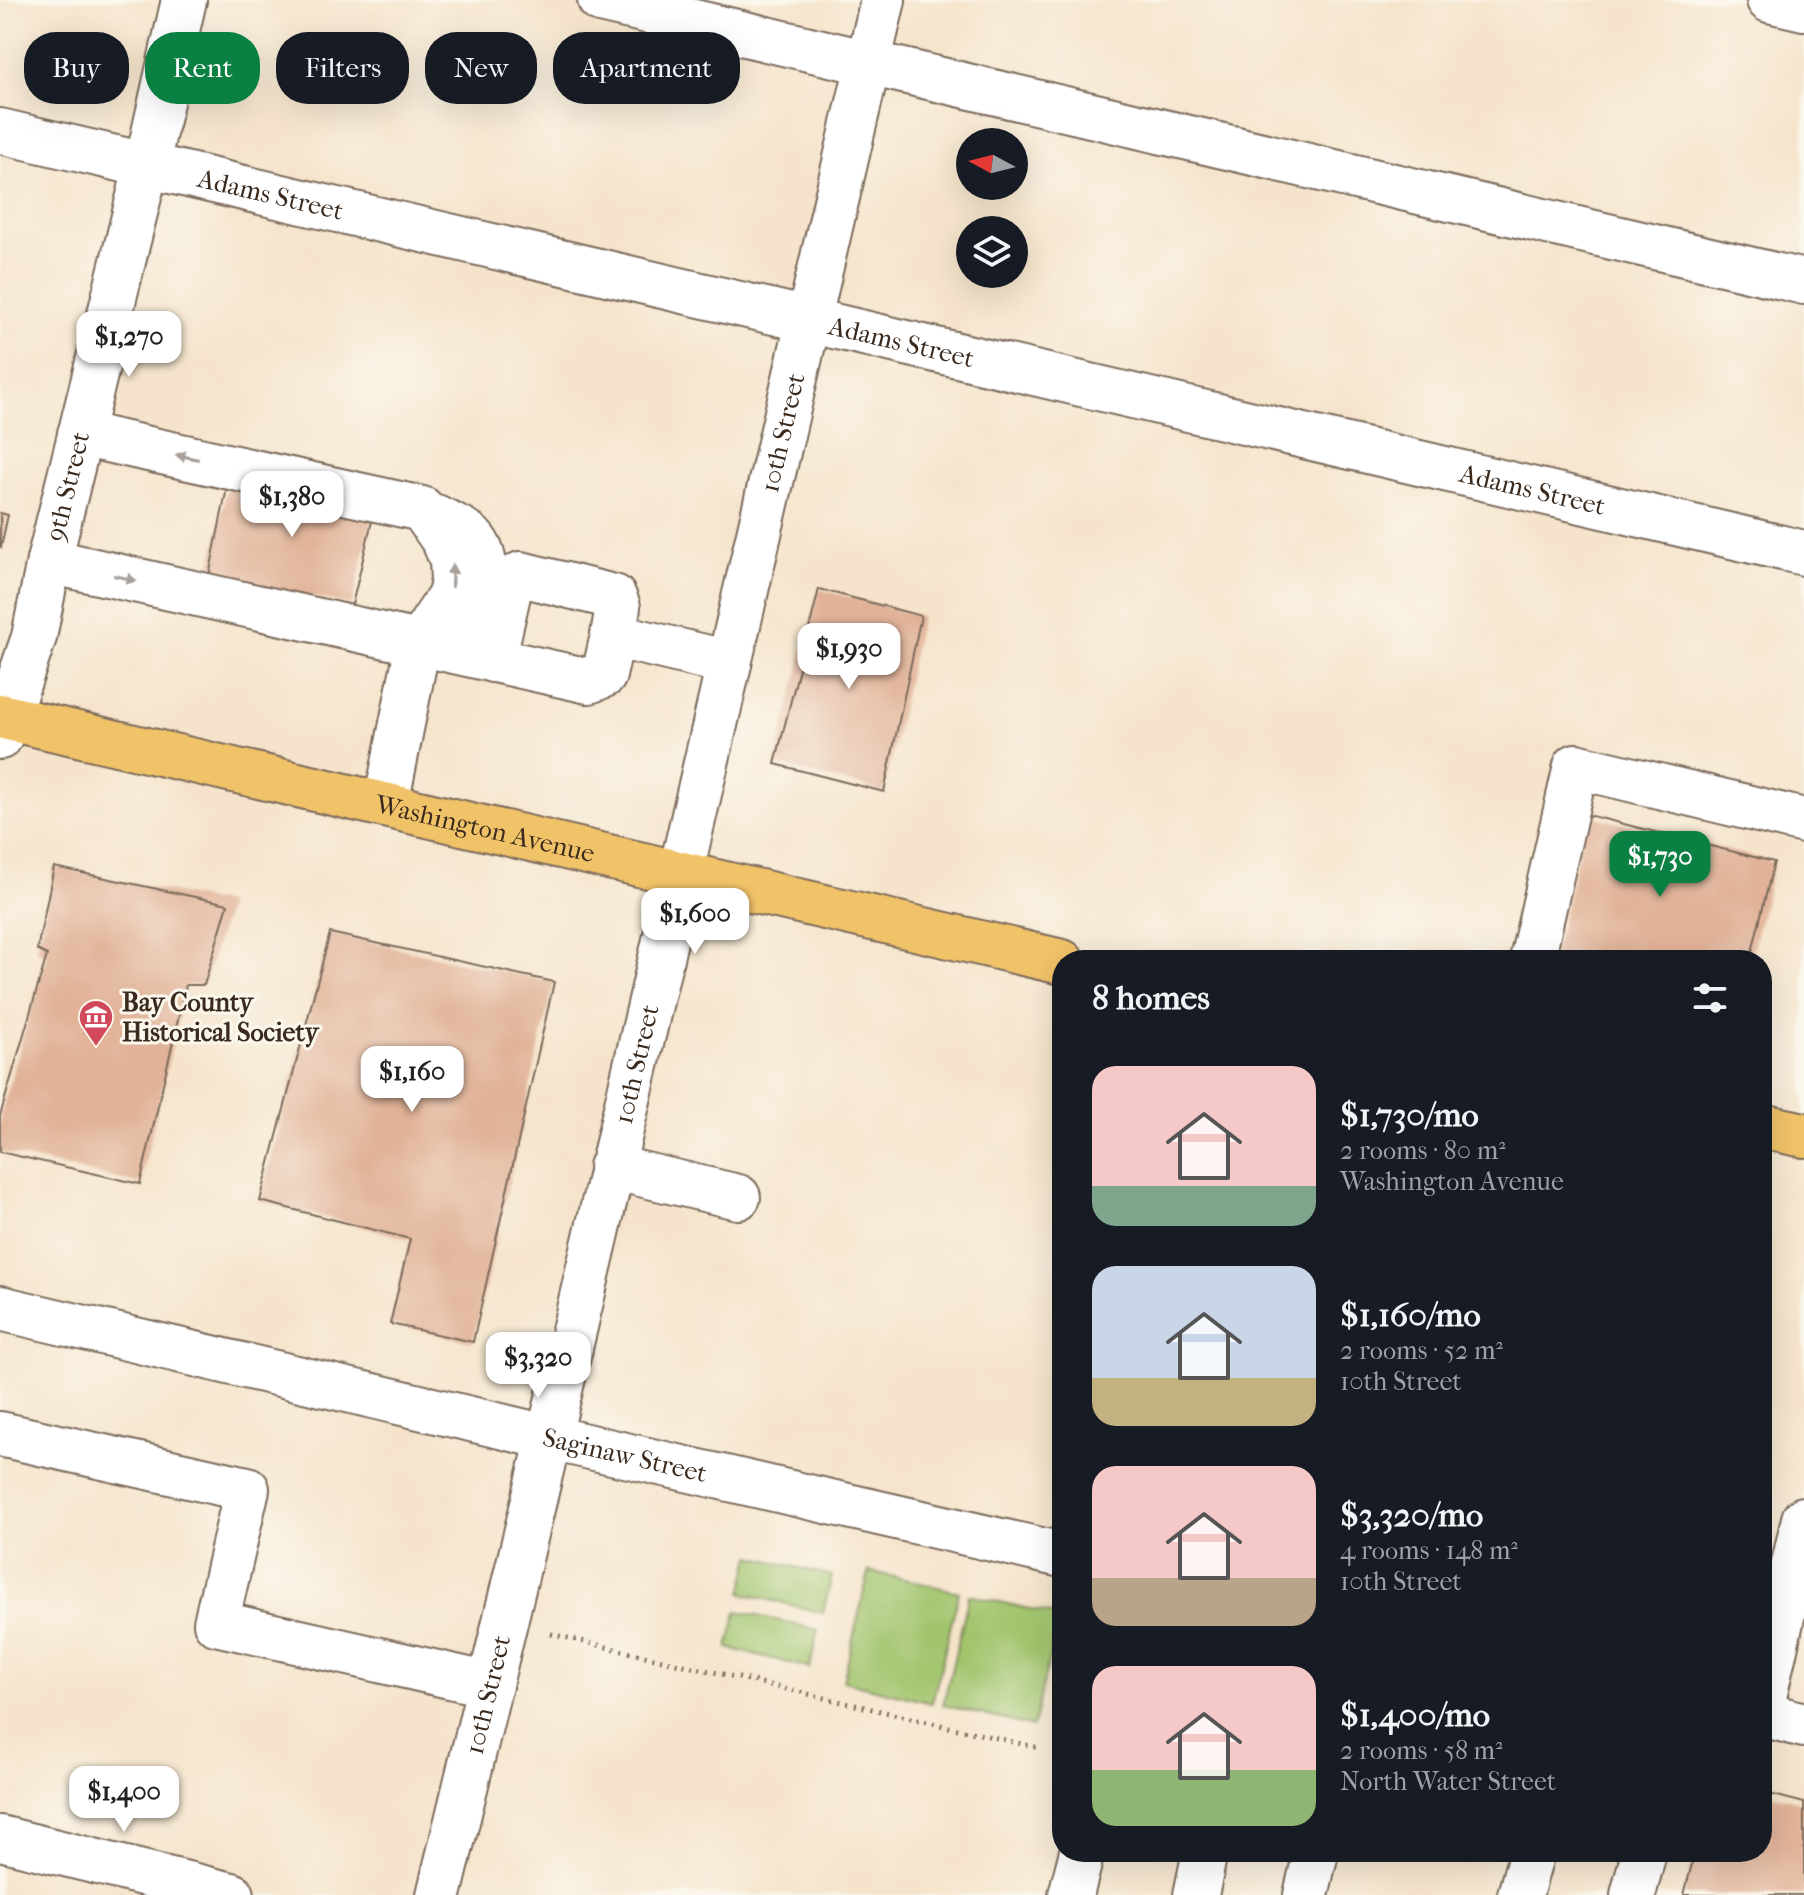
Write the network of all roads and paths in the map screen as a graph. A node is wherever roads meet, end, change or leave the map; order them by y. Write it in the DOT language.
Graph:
graph roads {
  1 [pos="184,0"];
  2 [pos="600,0"];
  3 [pos="883,0"];
  4 [pos="1769,0"];
  5 [pos="1804,8"];
  6 [pos="869,63"];
  7 [pos="0,131"];
  8 [pos="147,164"];
  9 [pos="1804,282"];
  10 [pos="809,320"];
  11 [pos="80,434"];
  12 [pos="422,509"];
  13 [pos="1804,553"];
  14 [pos="49,561"];
  15 [pos="613,635"];
  16 [pos="418,644"];
  17 [pos="477,657"];
  18 [pos="729,663"];
  19 [pos="2,723"];
  20 [pos="386,804"];
  21 [pos="1804,821"];
  22 [pos="680,873"];
  23 [pos="1534,950"];
  24 [pos="1052,960"];
  25 [pos="1772,1128"];
  26 [pos="1804,1135"];
  27 [pos="611,1167"];
  28 [pos="738,1197"];
  29 [pos="0,1308"];
  30 [pos="0,1434"];
  31 [pos="551,1438"];
  32 [pos="1804,1519"];
  33 [pos="1052,1553"];
  34 [pos="551,1634"];
  35 [pos="1772,1661"];
  36 [pos="490,1685"];
  37 [pos="1772,1717"];
  38 [pos="1804,1725"];
  39 [pos="1039,1748"];
  40 [pos="0,1838"];
  41 [pos="1079,1862"];
  42 [pos="1203,1862"];
  43 [pos="1314,1862"];
  44 [pos="1529,1862"];
  45 [pos="1641,1862"];
  46 [pos="232,1895"];
  47 [pos="439,1895"];
  48 [pos="1071,1895"];
  49 [pos="1196,1895"];
  50 [pos="1306,1895"];
  51 [pos="1520,1895"];
  52 [pos="1633,1895"];
  1 -- 8 [label="street, 9th Street"];
  2 -- 6 [label="street"];
  3 -- 6 [label="street, 10th Street"];
  4 -- 5 [label="street"];
  6 -- 9 [label="street"];
  6 -- 10 [label="street, 10th Street"];
  7 -- 8 [label="street, Adams Street"];
  8 -- 10 [label="street, Adams Street"];
  8 -- 11 [label="street, 9th Street"];
  10 -- 13 [label="street, Adams Street"];
  10 -- 18 [label="street, 10th Street"];
  12 -- 11 [label="street, one-way"];
  11 -- 14 [label="street, 9th Street"];
  16 -- 12 [label="street, one-way"];
  12 -- 17 [label="street"];
  14 -- 16 [label="street, one-way"];
  14 -- 19 [label="street, 9th Street"];
  15 -- 17 [label="street"];
  15 -- 17 [label="street"];
  15 -- 18 [label="street"];
  16 -- 17 [label="street"];
  16 -- 20 [label="street"];
  18 -- 22 [label="street, 10th Street"];
  19 -- 20 [label="main road, Washington Avenue"];
  20 -- 22 [label="main road, Washington Avenue"];
  21 -- 23 [label="street"];
  22 -- 24 [label="main road, Washington Avenue"];
  22 -- 27 [label="street, 10th Street"];
  25 -- 26 [label="main road"];
  27 -- 28 [label="street"];
  27 -- 31 [label="street, 10th Street"];
  29 -- 31 [label="street, Saginaw Street"];
  30 -- 36 [label="street"];
  31 -- 33 [label="street, Saginaw Street"];
  31 -- 36 [label="street, 10th Street"];
  32 -- 35 [label="street"];
  34 -- 39 [label="path"];
  36 -- 47 [label="street, 10th Street"];
  37 -- 38 [label="street"];
  40 -- 46 [label="street"];
  41 -- 48 [label="street"];
  42 -- 49 [label="street"];
  43 -- 50 [label="street"];
  44 -- 51 [label="street"];
  45 -- 52 [label="street"];
}
